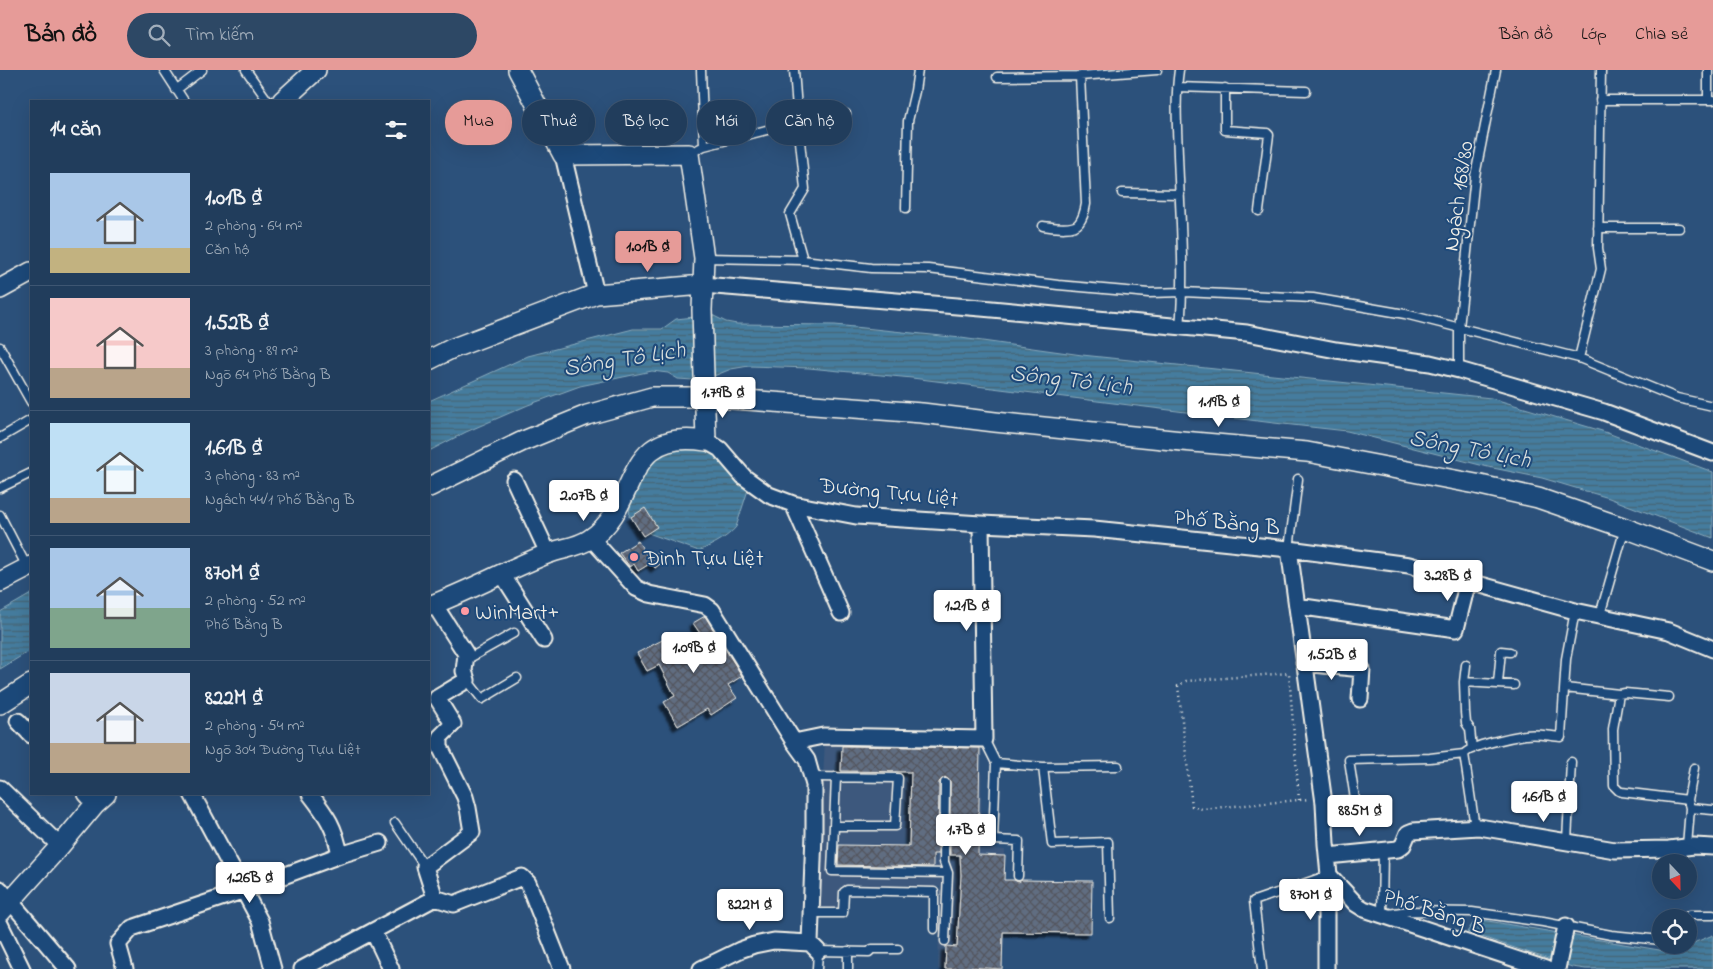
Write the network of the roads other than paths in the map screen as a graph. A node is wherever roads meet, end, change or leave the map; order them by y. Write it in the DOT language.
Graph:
graph roads {
  1 [pos="164,70"];
  2 [pos="202,70"];
  3 [pos="246,70"];
  4 [pos="316,70"];
  5 [pos="518,70"];
  6 [pos="701,70"];
  7 [pos="794,70"];
  8 [pos="918,70"];
  9 [pos="1157,70"];
  10 [pos="1179,70"];
  11 [pos="1496,70"];
  12 [pos="1600,70"];
  13 [pos="1708,70"];
  14 [pos="1080,76"];
  15 [pos="997,77"];
  16 [pos="1176,87"];
  17 [pos="1225,88"];
  18 [pos="176,90"];
  19 [pos="1306,92"];
  20 [pos="1711,99"];
  21 [pos="183,100"];
  22 [pos="267,100"];
  23 [pos="283,100"];
  24 [pos="796,100"];
  25 [pos="1600,100"];
  26 [pos="766,131"];
  27 [pos="800,145"];
  28 [pos="696,150"];
  29 [pos="563,155"];
  30 [pos="1122,193"];
  31 [pos="1180,194"];
  32 [pos="906,208"];
  33 [pos="1259,212"];
  34 [pos="1043,226"];
  35 [pos="1598,228"];
  36 [pos="1679,228"];
  37 [pos="704,258"];
  38 [pos="802,260"];
  39 [pos="30,273"];
  40 [pos="703,286"];
  41 [pos="0,289"];
  42 [pos="1183,292"];
  43 [pos="596,294"];
  44 [pos="1180,328"];
  45 [pos="1459,328"];
  46 [pos="0,347"];
  47 [pos="1579,358"];
  48 [pos="430,360"];
  49 [pos="1459,370"];
  50 [pos="705,388"];
  51 [pos="30,400"];
  52 [pos="1713,406"];
  53 [pos="30,421"];
  54 [pos="0,438"];
  55 [pos="706,441"];
  56 [pos="1713,452"];
  57 [pos="30,473"];
  58 [pos="1298,479"];
  59 [pos="514,480"];
  60 [pos="0,488"];
  61 [pos="430,488"];
  62 [pos="793,504"];
  63 [pos="0,515"];
  64 [pos="981,524"];
  65 [pos="1625,528"];
  66 [pos="591,538"];
  67 [pos="1289,549"];
  68 [pos="548,553"];
  69 [pos="1713,560"];
  70 [pos="30,567"];
  71 [pos="502,574"];
  72 [pos="1468,581"];
  73 [pos="0,582"];
  74 [pos="432,605"];
  75 [pos="1297,606"];
  76 [pos="1576,611"];
  77 [pos="841,613"];
  78 [pos="1600,615"];
  79 [pos="514,632"];
  80 [pos="544,640"];
  81 [pos="1713,649"];
  82 [pos="1510,652"];
  83 [pos="466,660"];
  84 [pos="1304,663"];
  85 [pos="1466,665"];
  86 [pos="518,678"];
  87 [pos="466,680"];
  88 [pos="1464,682"];
  89 [pos="1498,683"];
  90 [pos="30,685"];
  91 [pos="1514,685"];
  92 [pos="1565,688"];
  93 [pos="1619,694"];
  94 [pos="1669,697"];
  95 [pos="1360,700"];
  96 [pos="0,704"];
  97 [pos="18,721"];
  98 [pos="30,734"];
  99 [pos="984,739"];
  100 [pos="794,742"];
  101 [pos="1472,749"];
  102 [pos="1464,754"];
  103 [pos="1571,762"];
  104 [pos="996,763"];
  105 [pos="1118,766"];
  106 [pos="1043,767"];
  107 [pos="1694,768"];
  108 [pos="811,777"];
  109 [pos="836,777"];
  110 [pos="945,783"];
  111 [pos="0,788"];
  112 [pos="193,795"];
  113 [pos="311,795"];
  114 [pos="95,797"];
  115 [pos="1324,800"];
  116 [pos="1689,804"];
  117 [pos="1713,810"];
  118 [pos="395,823"];
  119 [pos="834,826"];
  120 [pos="1475,827"];
  121 [pos="1567,841"];
  122 [pos="380,843"];
  123 [pos="60,846"];
  124 [pos="1684,847"];
  125 [pos="1713,847"];
  126 [pos="1383,850"];
  127 [pos="1683,854"];
  128 [pos="340,855"];
  129 [pos="1328,856"];
  130 [pos="425,867"];
  131 [pos="948,873"];
  132 [pos="1329,875"];
  133 [pos="1018,876"];
  134 [pos="245,890"];
  135 [pos="435,898"];
  136 [pos="4,901"];
  137 [pos="811,913"];
  138 [pos="1697,915"];
  139 [pos="1713,915"];
  140 [pos="1382,916"];
  141 [pos="1110,918"];
  142 [pos="0,924"];
  143 [pos="1565,928"];
  144 [pos="934,929"];
  145 [pos="373,931"];
  146 [pos="1652,939"];
  147 [pos="945,941"];
  148 [pos="814,947"];
  149 [pos="898,949"];
  150 [pos="848,951"];
  151 [pos="1553,967"];
  152 [pos="22,969"];
  153 [pos="68,969"];
  154 [pos="125,969"];
  155 [pos="273,969"];
  156 [pos="302,969"];
  157 [pos="391,969"];
  158 [pos="562,969"];
  159 [pos="701,969"];
  160 [pos="817,969"];
  161 [pos="848,969"];
  162 [pos="1262,969"];
  163 [pos="1326,969"];
  1 -- 18 [label="lane"];
  2 -- 18 [label="lane"];
  3 -- 22 [label="lane"];
  4 -- 23 [label="street"];
  5 -- 29 [label="street"];
  6 -- 28 [label="lane"];
  7 -- 24 [label="lane"];
  8 -- 32 [label="lane"];
  9 -- 14 [label="lane"];
  10 -- 16 [label="lane"];
  11 -- 45 [label="lane, Ngách 168/80"];
  12 -- 25 [label="lane"];
  13 -- 20 [label="lane"];
  14 -- 15 [label="lane"];
  14 -- 34 [label="lane"];
  16 -- 17 [label="lane"];
  16 -- 31 [label="lane"];
  17 -- 19 [label="lane"];
  17 -- 33 [label="lane"];
  18 -- 21 [label="lane"];
  20 -- 25 [label="lane"];
  25 -- 35 [label="lane"];
  26 -- 28 [label="lane"];
  27 -- 38 [label="lane"];
  28 -- 29 [label="street"];
  28 -- 37 [label="street"];
  29 -- 43 [label="street"];
  30 -- 31 [label="lane"];
  31 -- 42 [label="lane"];
  35 -- 36 [label="lane"];
  35 -- 47 [label="lane"];
  37 -- 38 [label="lane"];
  37 -- 40 [label="street"];
  38 -- 42 [label="lane"];
  39 -- 41 [label="street"];
  40 -- 43 [label="street"];
  40 -- 44 [label="street"];
  40 -- 50 [label="street"];
  42 -- 44 [label="lane"];
  42 -- 45 [label="lane"];
  43 -- 48 [label="street"];
  44 -- 49 [label="street"];
  45 -- 47 [label="lane"];
  45 -- 49 [label="lane, Ngách 168/80"];
  46 -- 51 [label="lane"];
  47 -- 52 [label="lane"];
  49 -- 56 [label="street"];
  50 -- 55 [label="street"];
  50 -- 61 [label="street"];
  50 -- 65 [label="street"];
  53 -- 54 [label="lane"];
  55 -- 62 [label="street, Đường Tựu Liệt"];
  55 -- 66 [label="street"];
  57 -- 60 [label="lane"];
  58 -- 67 [label="lane"];
  59 -- 68 [label="street"];
  62 -- 64 [label="street, Đường Tựu Liệt"];
  62 -- 77 [label="street"];
  63 -- 70 [label="lane"];
  64 -- 67 [label="street, Phố Bằng B"];
  64 -- 99 [label="street"];
  65 -- 69 [label="street"];
  65 -- 78 [label="lane"];
  66 -- 68 [label="street"];
  66 -- 100 [label="street"];
  67 -- 72 [label="street"];
  67 -- 75 [label="street, Phố Bằng B"];
  68 -- 71 [label="street"];
  70 -- 73 [label="street"];
  71 -- 74 [label="street"];
  71 -- 80 [label="street"];
  72 -- 75 [label="street"];
  72 -- 76 [label="street"];
  74 -- 83 [label="street"];
  75 -- 84 [label="street, Phố Bằng B"];
  76 -- 78 [label="street"];
  76 -- 92 [label="lane"];
  78 -- 81 [label="street"];
  79 -- 83 [label="lane"];
  82 -- 89 [label="lane"];
  83 -- 87 [label="street"];
  84 -- 95 [label="street"];
  84 -- 115 [label="street, Phố Bằng B"];
  85 -- 88 [label="lane"];
  86 -- 87 [label="lane"];
  87 -- 130 [label="street"];
  88 -- 89 [label="lane"];
  88 -- 101 [label="lane"];
  89 -- 91 [label="lane"];
  90 -- 96 [label="street"];
  92 -- 93 [label="lane"];
  92 -- 101 [label="lane"];
  93 -- 94 [label="lane"];
  93 -- 116 [label="lane"];
  97 -- 98 [label="street"];
  99 -- 100 [label="street"];
  99 -- 104 [label="lane"];
  100 -- 108 [label="street"];
  101 -- 102 [label="lane"];
  102 -- 115 [label="lane"];
  102 -- 120 [label="lane"];
  103 -- 121 [label="lane"];
  104 -- 106 [label="lane"];
  104 -- 133 [label="lane"];
  105 -- 106 [label="lane"];
  106 -- 141 [label="lane"];
  107 -- 116 [label="lane"];
  108 -- 109 [label="lane"];
  108 -- 137 [label="street"];
  109 -- 119 [label="lane"];
  109 -- 119 [label="lane"];
  110 -- 131 [label="lane"];
  111 -- 123 [label="street"];
  112 -- 134 [label="street"];
  113 -- 128 [label="street"];
  114 -- 123 [label="street"];
  115 -- 129 [label="street, Phố Bằng B"];
  116 -- 117 [label="lane"];
  116 -- 124 [label="lane"];
  118 -- 130 [label="lane"];
  119 -- 131 [label="lane"];
  120 -- 121 [label="street"];
  120 -- 126 [label="street"];
  121 -- 124 [label="street"];
  122 -- 128 [label="street"];
  123 -- 136 [label="street"];
  124 -- 125 [label="street"];
  124 -- 127 [label="lane"];
  126 -- 129 [label="street"];
  126 -- 140 [label="lane"];
  128 -- 134 [label="street"];
  129 -- 132 [label="street, Phố Bằng B"];
  130 -- 135 [label="street"];
  131 -- 147 [label="lane"];
  132 -- 140 [label="street, Phố Bằng B"];
  132 -- 162 [label="lane"];
  132 -- 163 [label="street"];
  134 -- 154 [label="street"];
  134 -- 155 [label="street"];
  135 -- 145 [label="street"];
  135 -- 158 [label="street"];
  136 -- 153 [label="street"];
  137 -- 144 [label="lane"];
  137 -- 148 [label="street"];
  138 -- 139 [label="lane"];
  140 -- 143 [label="lane"];
  140 -- 151 [label="street, Phố Bằng B"];
  142 -- 152 [label="street"];
  143 -- 146 [label="lane"];
  143 -- 151 [label="street"];
  145 -- 156 [label="street"];
  145 -- 157 [label="street"];
  148 -- 150 [label="lane"];
  148 -- 159 [label="street"];
  148 -- 160 [label="lane"];
  149 -- 150 [label="lane"];
  150 -- 161 [label="lane"];
}
